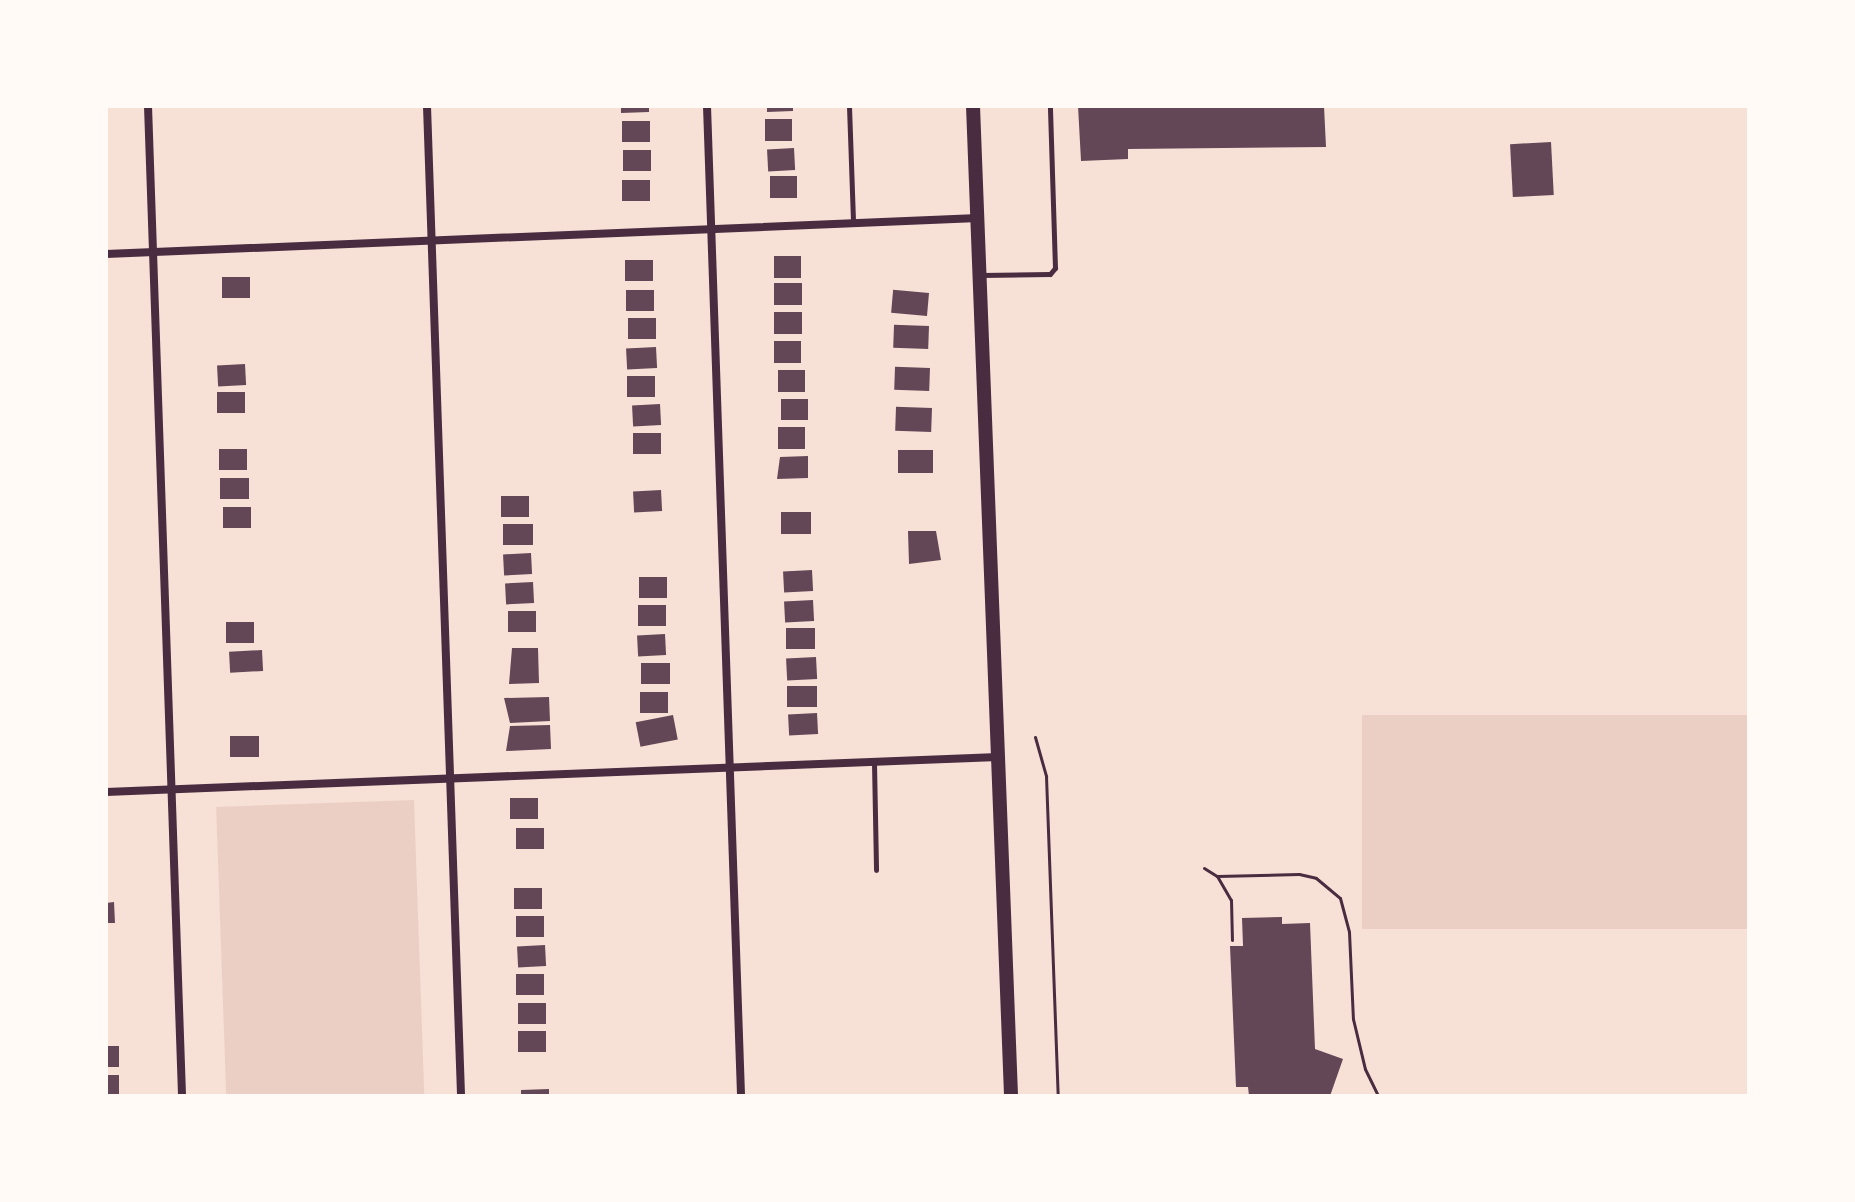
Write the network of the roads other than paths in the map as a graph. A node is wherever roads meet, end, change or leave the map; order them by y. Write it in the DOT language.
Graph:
graph roads {
  1 [pos="148,106"];
  2 [pos="427,106"];
  3 [pos="707,106"];
  4 [pos="849,106"];
  5 [pos="973,106"];
  6 [pos="1050,106"];
  7 [pos="978,218"];
  8 [pos="853,224"];
  9 [pos="711,230"];
  10 [pos="432,241"];
  11 [pos="153,252"];
  12 [pos="106,254"];
  13 [pos="980,275"];
  14 [pos="998,757"];
  15 [pos="874,762"];
  16 [pos="730,767"];
  17 [pos="450,779"];
  18 [pos="172,789"];
  19 [pos="106,792"];
  20 [pos="876,870"];
  21 [pos="182,1096"];
  22 [pos="461,1096"];
  23 [pos="741,1096"];
  24 [pos="1011,1096"];
  1 -- 11 [label="street"];
  2 -- 10 [label="street"];
  3 -- 9 [label="street"];
  4 -- 8 [label="lane"];
  5 -- 7 [label="main road"];
  6 -- 13 [label="lane"];
  7 -- 8 [label="street"];
  7 -- 13 [label="main road"];
  8 -- 9 [label="street"];
  9 -- 10 [label="street"];
  9 -- 16 [label="street"];
  10 -- 11 [label="street"];
  10 -- 17 [label="street"];
  11 -- 12 [label="street"];
  11 -- 18 [label="street"];
  13 -- 14 [label="main road"];
  14 -- 15 [label="street"];
  14 -- 24 [label="main road"];
  15 -- 16 [label="street"];
  15 -- 20 [label="lane"];
  16 -- 17 [label="street"];
  16 -- 23 [label="street"];
  17 -- 18 [label="street"];
  17 -- 22 [label="street"];
  18 -- 19 [label="street"];
  18 -- 21 [label="street"];
}
